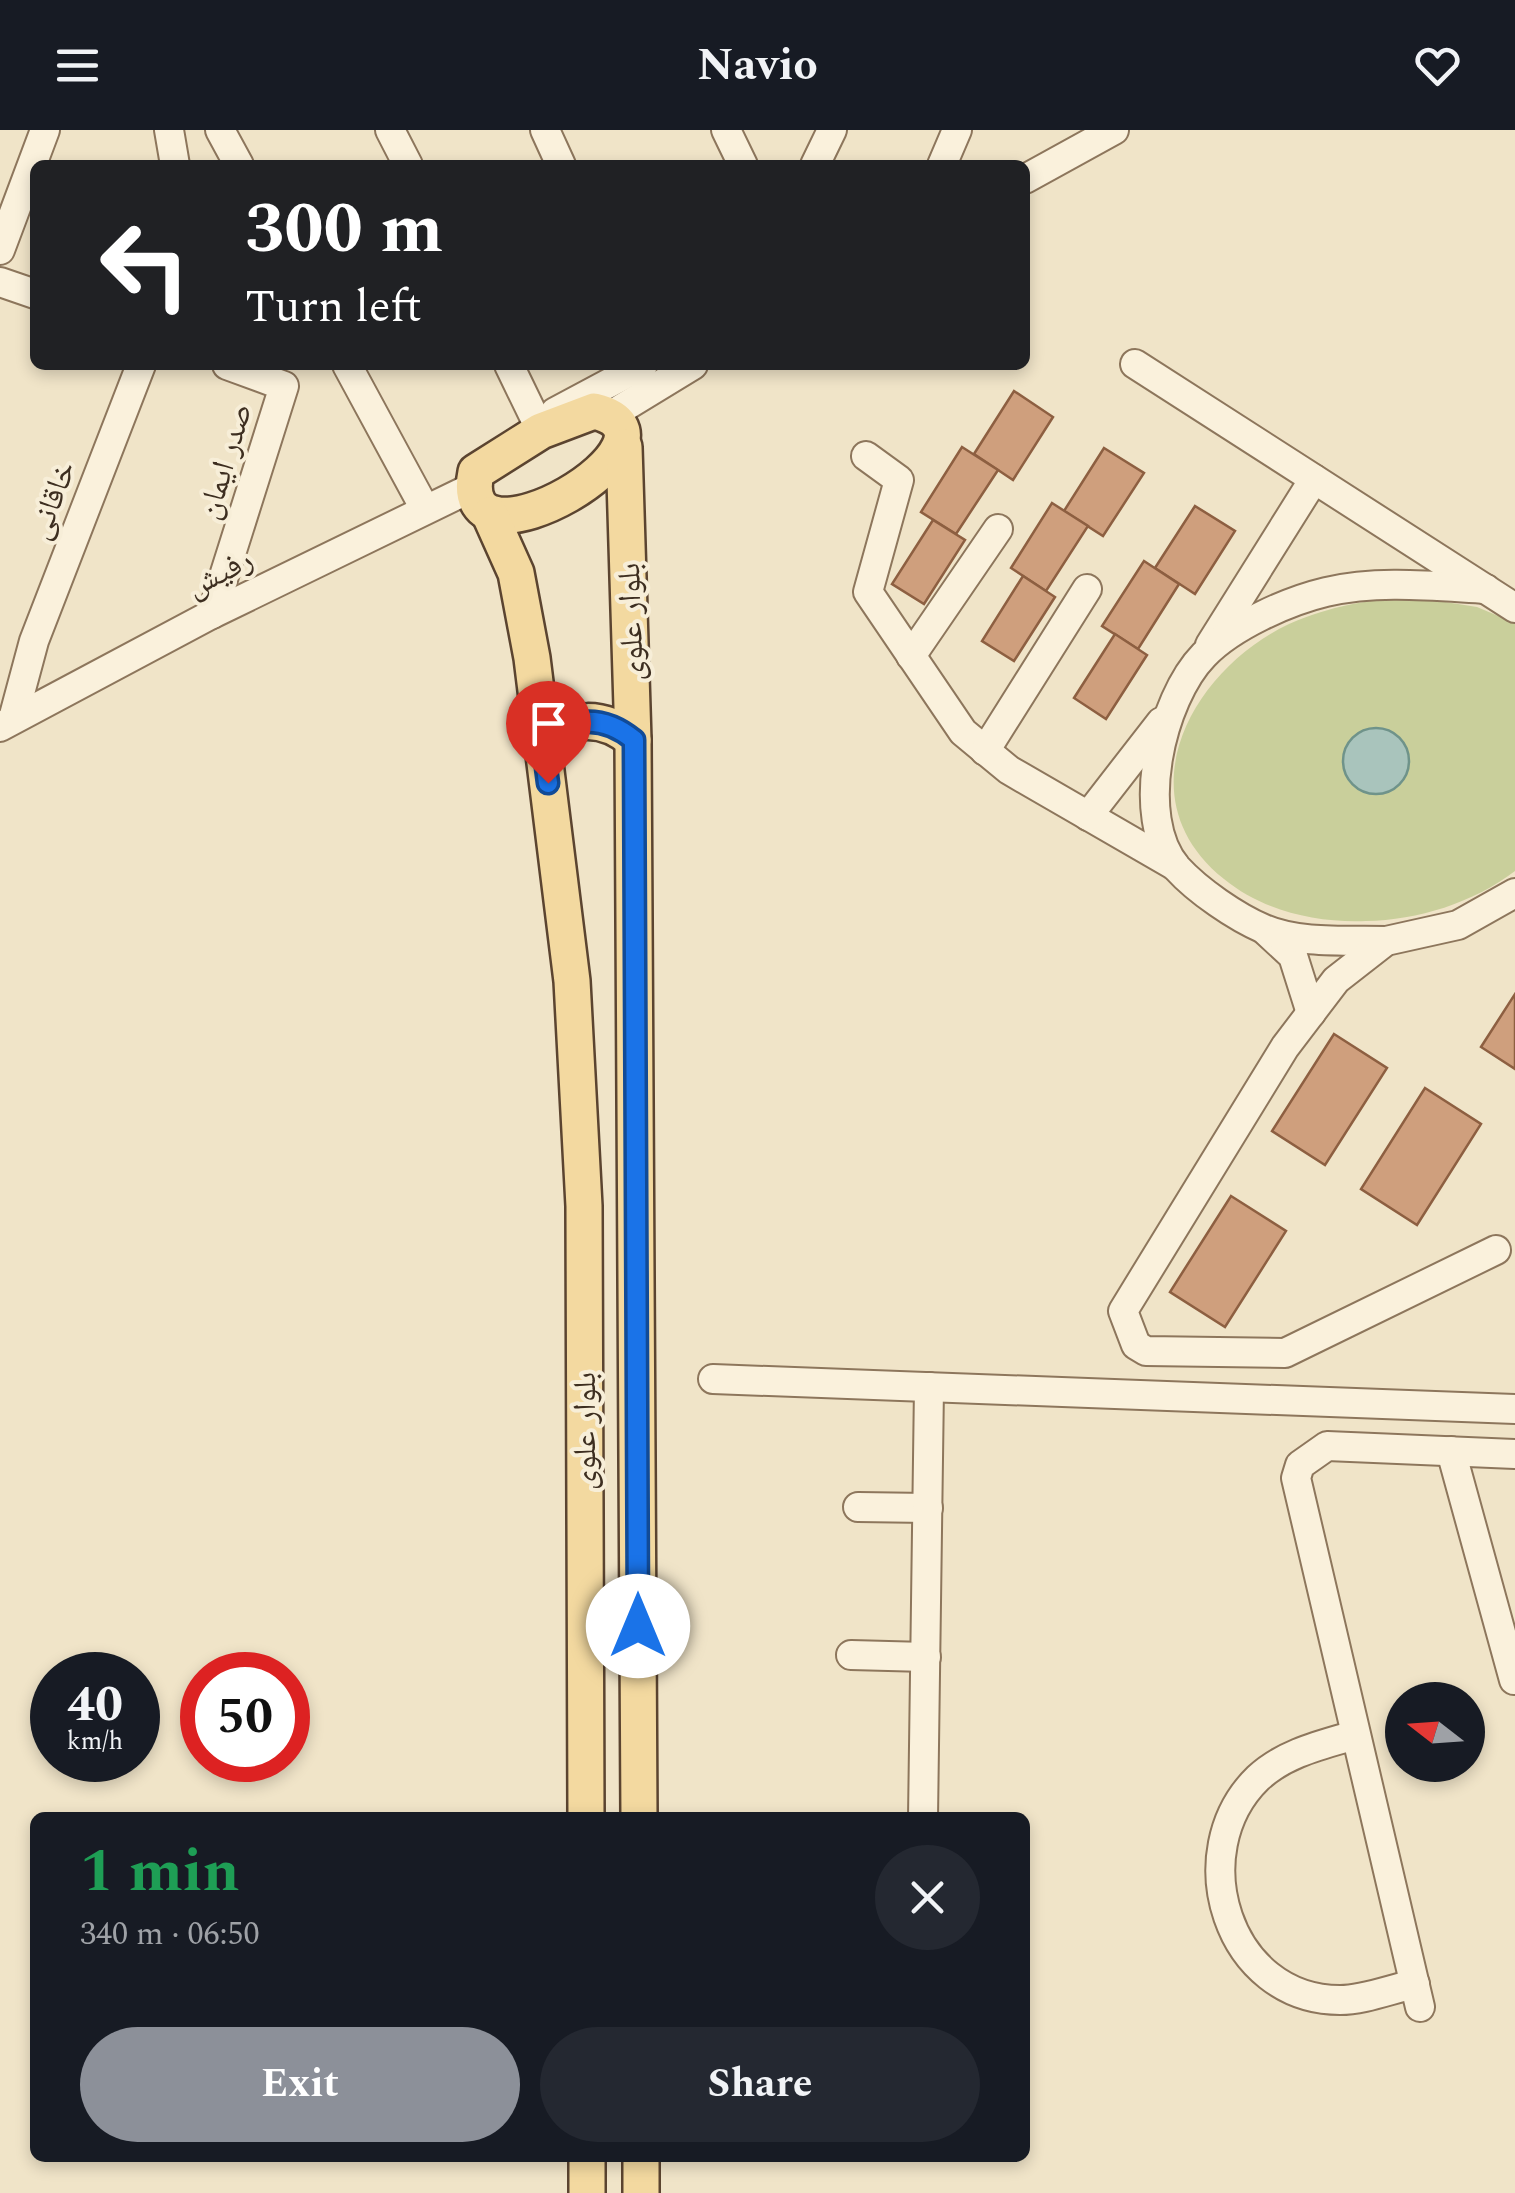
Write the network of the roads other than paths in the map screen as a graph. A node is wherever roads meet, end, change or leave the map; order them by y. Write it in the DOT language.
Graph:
graph roads {
  1 [pos="45,130"];
  2 [pos="168,130"];
  3 [pos="220,130"];
  4 [pos="390,130"];
  5 [pos="545,130"];
  6 [pos="726,130"];
  7 [pos="832,130"];
  8 [pos="956,130"];
  9 [pos="1114,130"];
  10 [pos="34,160"];
  11 [pos="173,160"];
  12 [pos="236,160"];
  13 [pos="405,160"];
  14 [pos="559,160"];
  15 [pos="741,160"];
  16 [pos="818,160"];
  17 [pos="944,160"];
  18 [pos="30,170"];
  19 [pos="1030,176"];
  20 [pos="0,250"];
  21 [pos="0,282"];
  22 [pos="30,292"];
  23 [pos="1135,364"];
  24 [pos="139,370"];
  25 [pos="241,370"];
  26 [pos="350,370"];
  27 [pos="511,370"];
  28 [pos="634,370"];
  29 [pos="687,370"];
  30 [pos="539,426"];
  31 [pos="617,431"];
  32 [pos="866,456"];
  33 [pos="1314,479"];
  34 [pos="482,501"];
  35 [pos="425,510"];
  36 [pos="998,530"];
  37 [pos="1087,589"];
  38 [pos="1486,589"];
  39 [pos="1515,608"];
  40 [pos="212,614"];
  41 [pos="1204,655"];
  42 [pos="912,656"];
  43 [pos="1170,710"];
  44 [pos="7,723"];
  45 [pos="634,740"];
  46 [pos="543,744"];
  47 [pos="985,751"];
  48 [pos="1088,816"];
  49 [pos="1175,866"];
  50 [pos="1515,893"];
  51 [pos="1266,931"];
  52 [pos="1386,941"];
  53 [pos="1310,1013"];
  54 [pos="1496,1250"];
  55 [pos="713,1379"];
  56 [pos="930,1388"];
  57 [pos="1515,1409"];
  58 [pos="1451,1451"];
  59 [pos="1515,1454"];
  60 [pos="858,1507"];
  61 [pos="928,1508"];
  62 [pos="851,1655"];
  63 [pos="926,1657"];
  64 [pos="1514,1680"];
  65 [pos="1356,1736"];
  66 [pos="586,1812"];
  67 [pos="639,1812"];
  68 [pos="923,1812"];
  69 [pos="587,2162"];
  70 [pos="640,2162"];
  71 [pos="587,2193"];
  72 [pos="641,2193"];
  1 -- 10 [label="street"];
  2 -- 11 [label="street"];
  3 -- 12 [label="street"];
  4 -- 13 [label="street"];
  5 -- 14 [label="street"];
  6 -- 15 [label="street"];
  7 -- 16 [label="street"];
  8 -- 17 [label="street"];
  9 -- 19 [label="street"];
  18 -- 20 [label="street"];
  21 -- 22 [label="street"];
  23 -- 33 [label="street"];
  24 -- 44 [label="street, خاقانی"];
  25 -- 40 [label="street, صدر ایمان"];
  26 -- 35 [label="street"];
  27 -- 30 [label="street"];
  28 -- 30 [label="street"];
  29 -- 31 [label="street"];
  30 -- 31 [label="main road"];
  30 -- 34 [label="main road"];
  31 -- 34 [label="main road"];
  31 -- 45 [label="main road, بلوار علوی"];
  32 -- 42 [label="street"];
  33 -- 38 [label="street"];
  33 -- 41 [label="street"];
  34 -- 35 [label="street, رفیش"];
  34 -- 46 [label="main road, بلوار علوی"];
  35 -- 40 [label="street, رفیش"];
  36 -- 42 [label="street"];
  37 -- 47 [label="street"];
  38 -- 39 [label="street"];
  38 -- 41 [label="street"];
  40 -- 44 [label="street, رفیش"];
  41 -- 43 [label="street"];
  42 -- 47 [label="street"];
  43 -- 48 [label="street"];
  43 -- 49 [label="street"];
  45 -- 46 [label="main road"];
  45 -- 67 [label="main road, بلوار علوی"];
  46 -- 66 [label="main road, بلوار علوی"];
  47 -- 48 [label="street"];
  48 -- 49 [label="street"];
  49 -- 51 [label="street"];
  50 -- 52 [label="street"];
  51 -- 52 [label="street"];
  51 -- 53 [label="street"];
  52 -- 53 [label="street"];
  53 -- 54 [label="street"];
  55 -- 56 [label="street"];
  56 -- 57 [label="street"];
  56 -- 61 [label="street"];
  58 -- 59 [label="street"];
  58 -- 64 [label="street"];
  58 -- 65 [label="street"];
  60 -- 61 [label="street"];
  61 -- 63 [label="street"];
  62 -- 63 [label="street"];
  63 -- 68 [label="street"];
  65 -- 65 [label="street"];
  69 -- 71 [label="main road"];
  70 -- 72 [label="main road"];
}
